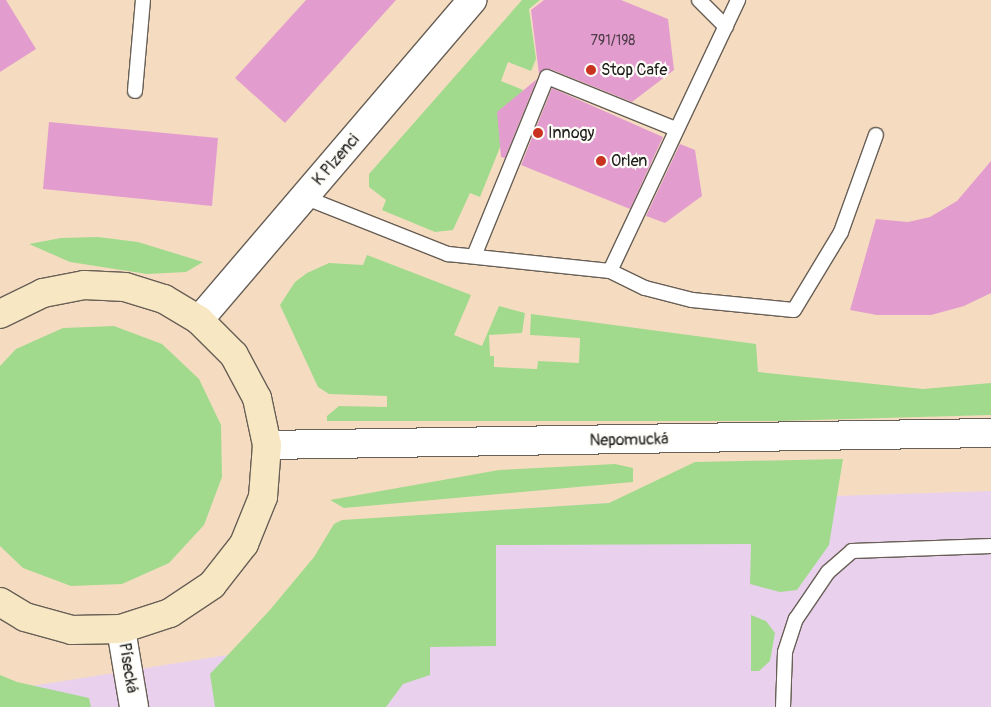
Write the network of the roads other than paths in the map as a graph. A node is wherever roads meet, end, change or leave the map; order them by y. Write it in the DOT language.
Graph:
graph roads {
  1 [pos="143,0"];
  2 [pos="472,0"];
  3 [pos="699,0"];
  4 [pos="738,0"];
  5 [pos="726,27"];
  6 [pos="135,91"];
  7 [pos="676,129"];
  8 [pos="876,135"];
  9 [pos="304,197"];
  10 [pos="474,256"];
  11 [pos="610,271"];
  12 [pos="2,308"];
  13 [pos="200,320"];
  14 [pos="991,432"];
  15 [pos="266,446"];
  16 [pos="991,546"];
  17 [pos="0,602"];
  18 [pos="121,629"];
  19 [pos="134,707"];
  20 [pos="783,707"];
  1 -- 6 [label="lane"];
  2 -- 9 [label="street, K Plzenci"];
  3 -- 5 [label="lane"];
  4 -- 5 [label="lane"];
  5 -- 7 [label="lane"];
  7 -- 10 [label="lane"];
  7 -- 11 [label="lane"];
  8 -- 11 [label="lane"];
  9 -- 10 [label="lane"];
  9 -- 13 [label="street, K Plzenci"];
  10 -- 11 [label="lane"];
  12 -- 13 [label="main road"];
  13 -- 15 [label="main road"];
  14 -- 15 [label="street, Nepomucká"];
  15 -- 18 [label="main road"];
  16 -- 20 [label="lane"];
  17 -- 18 [label="main road"];
  18 -- 19 [label="street, Písecká"];
}
